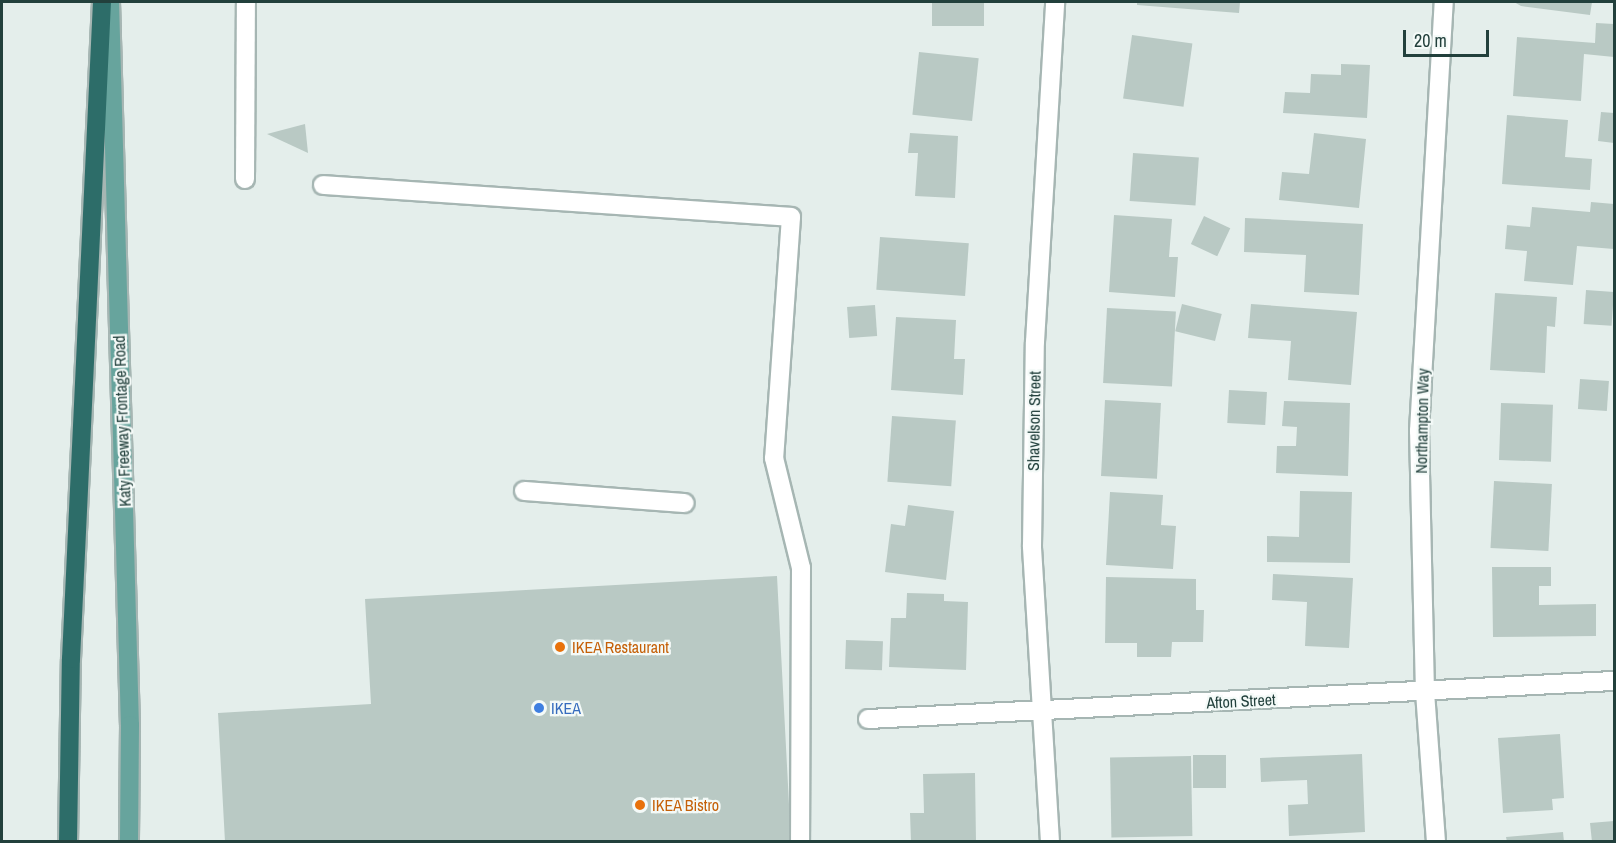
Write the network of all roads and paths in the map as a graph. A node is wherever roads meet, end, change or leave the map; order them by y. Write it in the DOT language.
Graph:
graph roads {
  1 [pos="102,2"];
  2 [pos="110,2"];
  3 [pos="246,2"];
  4 [pos="1055,2"];
  5 [pos="1444,2"];
  6 [pos="245,179"];
  7 [pos="323,185"];
  8 [pos="524,490"];
  9 [pos="684,502"];
  10 [pos="1614,681"];
  11 [pos="1425,693"];
  12 [pos="1042,711"];
  13 [pos="868,719"];
  14 [pos="68,842"];
  15 [pos="129,842"];
  16 [pos="800,842"];
  17 [pos="1050,842"];
  18 [pos="1436,842"];
  1 -- 14 [label="highway"];
  2 -- 15 [label="main road, Katy Freeway Frontage Road"];
  3 -- 6 [label="street"];
  4 -- 12 [label="street, Shavelson Street"];
  5 -- 11 [label="street, Northampton Way"];
  7 -- 16 [label="street"];
  8 -- 9 [label="street"];
  10 -- 11 [label="street, Afton Street"];
  11 -- 12 [label="street, Afton Street"];
  11 -- 18 [label="street, Northampton Way"];
  12 -- 13 [label="street, Afton Street"];
  12 -- 17 [label="street, Shavelson Street"];
}
